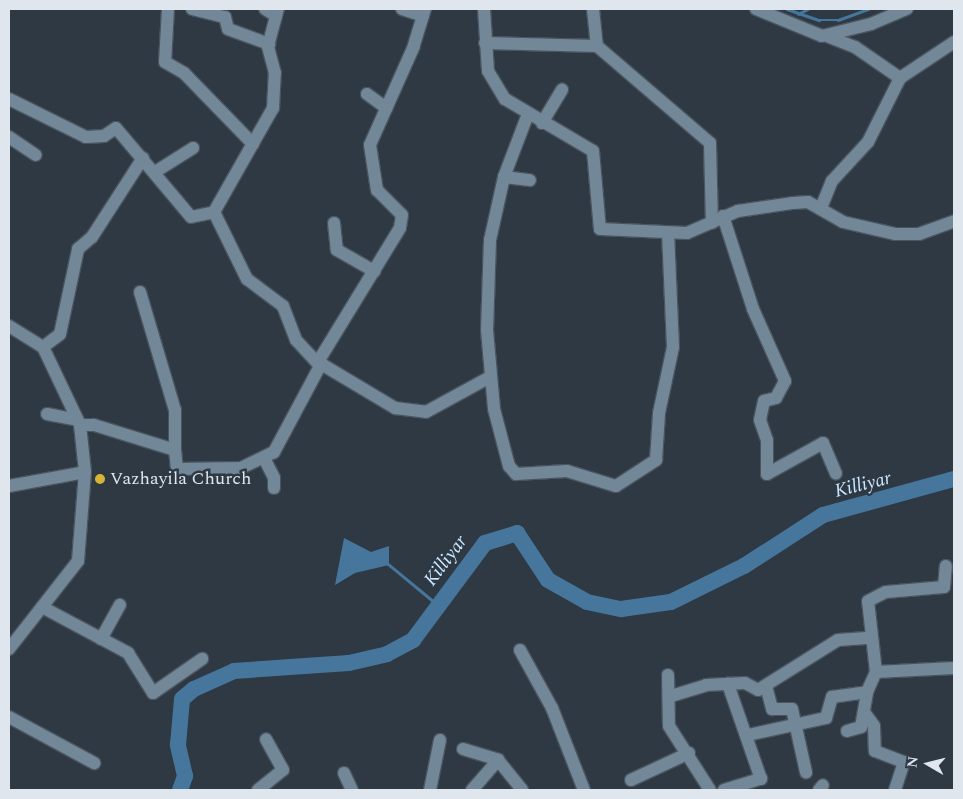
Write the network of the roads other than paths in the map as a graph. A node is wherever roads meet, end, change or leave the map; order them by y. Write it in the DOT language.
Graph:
graph roads {
  1 [pos="168,9"];
  2 [pos="192,9"];
  3 [pos="264,9"];
  4 [pos="402,9"];
  5 [pos="483,9"];
  6 [pos="593,9"];
  7 [pos="756,9"];
  8 [pos="907,9"];
  9 [pos="277,13"];
  10 [pos="424,13"];
  11 [pos="822,36"];
  12 [pos="485,42"];
  13 [pos="954,42"];
  14 [pos="269,44"];
  15 [pos="597,46"];
  16 [pos="900,78"];
  17 [pos="562,90"];
  18 [pos="366,94"];
  19 [pos="9,99"];
  20 [pos="386,108"];
  21 [pos="528,114"];
  22 [pos="542,122"];
  23 [pos="9,137"];
  24 [pos="253,144"];
  25 [pos="193,148"];
  26 [pos="36,155"];
  27 [pos="143,158"];
  28 [pos="155,172"];
  29 [pos="504,176"];
  30 [pos="530,180"];
  31 [pos="821,208"];
  32 [pos="214,212"];
  33 [pos="723,216"];
  34 [pos="954,221"];
  35 [pos="334,223"];
  36 [pos="712,223"];
  37 [pos="668,234"];
  38 [pos="374,271"];
  39 [pos="140,292"];
  40 [pos="9,326"];
  41 [pos="43,347"];
  42 [pos="318,362"];
  43 [pos="490,377"];
  44 [pos="47,414"];
  45 [pos="79,422"];
  46 [pos="175,450"];
  47 [pos="264,460"];
  48 [pos="85,472"];
  49 [pos="836,473"];
  50 [pos="9,486"];
  51 [pos="274,488"];
  52 [pos="946,566"];
  53 [pos="949,586"];
  54 [pos="120,605"];
  55 [pos="42,606"];
  56 [pos="870,638"];
  57 [pos="101,639"];
  58 [pos="9,649"];
  59 [pos="520,650"];
  60 [pos="202,659"];
  61 [pos="954,668"];
  62 [pos="876,672"];
  63 [pos="668,675"];
  64 [pos="728,684"];
  65 [pos="766,686"];
  66 [pos="867,692"];
  67 [pos="671,696"];
  68 [pos="864,712"];
  69 [pos="9,717"];
  70 [pos="798,724"];
  71 [pos="846,731"];
  72 [pos="748,735"];
  73 [pos="266,739"];
  74 [pos="440,740"];
  75 [pos="463,749"];
  76 [pos="689,753"];
  77 [pos="498,760"];
  78 [pos="94,763"];
  79 [pos="806,772"];
  80 [pos="344,773"];
  81 [pos="631,780"];
  82 [pos="258,790"];
  83 [pos="352,790"];
  84 [pos="430,790"];
  85 [pos="472,790"];
  86 [pos="522,790"];
  87 [pos="584,790"];
  88 [pos="710,790"];
  89 [pos="724,790"];
  90 [pos="895,790"];
  1 -- 24 [label="street"];
  2 -- 14 [label="street"];
  3 -- 9 [label="street"];
  4 -- 10 [label="street"];
  5 -- 12 [label="street"];
  6 -- 15 [label="street"];
  7 -- 11 [label="street"];
  8 -- 11 [label="street"];
  9 -- 14 [label="street"];
  10 -- 20 [label="street"];
  11 -- 16 [label="street"];
  12 -- 15 [label="street"];
  12 -- 21 [label="street"];
  13 -- 16 [label="street"];
  14 -- 24 [label="street"];
  15 -- 36 [label="street"];
  16 -- 31 [label="street"];
  17 -- 22 [label="street"];
  18 -- 20 [label="street"];
  19 -- 27 [label="street"];
  20 -- 38 [label="street"];
  21 -- 22 [label="street"];
  21 -- 29 [label="street"];
  22 -- 37 [label="street"];
  23 -- 26 [label="street"];
  24 -- 32 [label="street"];
  25 -- 28 [label="street"];
  27 -- 28 [label="street"];
  27 -- 41 [label="street"];
  28 -- 32 [label="street"];
  29 -- 30 [label="street"];
  29 -- 43 [label="street"];
  31 -- 33 [label="street"];
  31 -- 34 [label="street"];
  32 -- 42 [label="street"];
  33 -- 36 [label="street"];
  33 -- 49 [label="street"];
  35 -- 38 [label="street"];
  36 -- 37 [label="street"];
  37 -- 43 [label="street"];
  38 -- 42 [label="street"];
  39 -- 46 [label="street"];
  40 -- 41 [label="street"];
  41 -- 45 [label="street"];
  42 -- 43 [label="street"];
  42 -- 47 [label="street"];
  44 -- 45 [label="street"];
  45 -- 46 [label="street"];
  45 -- 48 [label="street"];
  46 -- 47 [label="street"];
  47 -- 51 [label="street"];
  48 -- 50 [label="street"];
  48 -- 55 [label="street"];
  52 -- 53 [label="street"];
  53 -- 56 [label="street"];
  54 -- 57 [label="street"];
  55 -- 57 [label="street"];
  55 -- 58 [label="street"];
  56 -- 62 [label="street"];
  56 -- 65 [label="street"];
  57 -- 60 [label="street"];
  59 -- 87 [label="street"];
  61 -- 62 [label="street"];
  62 -- 66 [label="street"];
  63 -- 67 [label="street"];
  64 -- 65 [label="street"];
  64 -- 67 [label="street"];
  64 -- 72 [label="street"];
  65 -- 70 [label="street"];
  66 -- 68 [label="street"];
  66 -- 70 [label="street"];
  67 -- 76 [label="street"];
  68 -- 71 [label="street"];
  68 -- 90 [label="street"];
  69 -- 78 [label="street"];
  70 -- 72 [label="street"];
  70 -- 79 [label="street"];
  72 -- 89 [label="street"];
  73 -- 82 [label="street"];
  74 -- 84 [label="street"];
  75 -- 77 [label="street"];
  76 -- 81 [label="street"];
  76 -- 88 [label="street"];
  77 -- 85 [label="street"];
  77 -- 86 [label="street"];
  80 -- 83 [label="street"];
}
